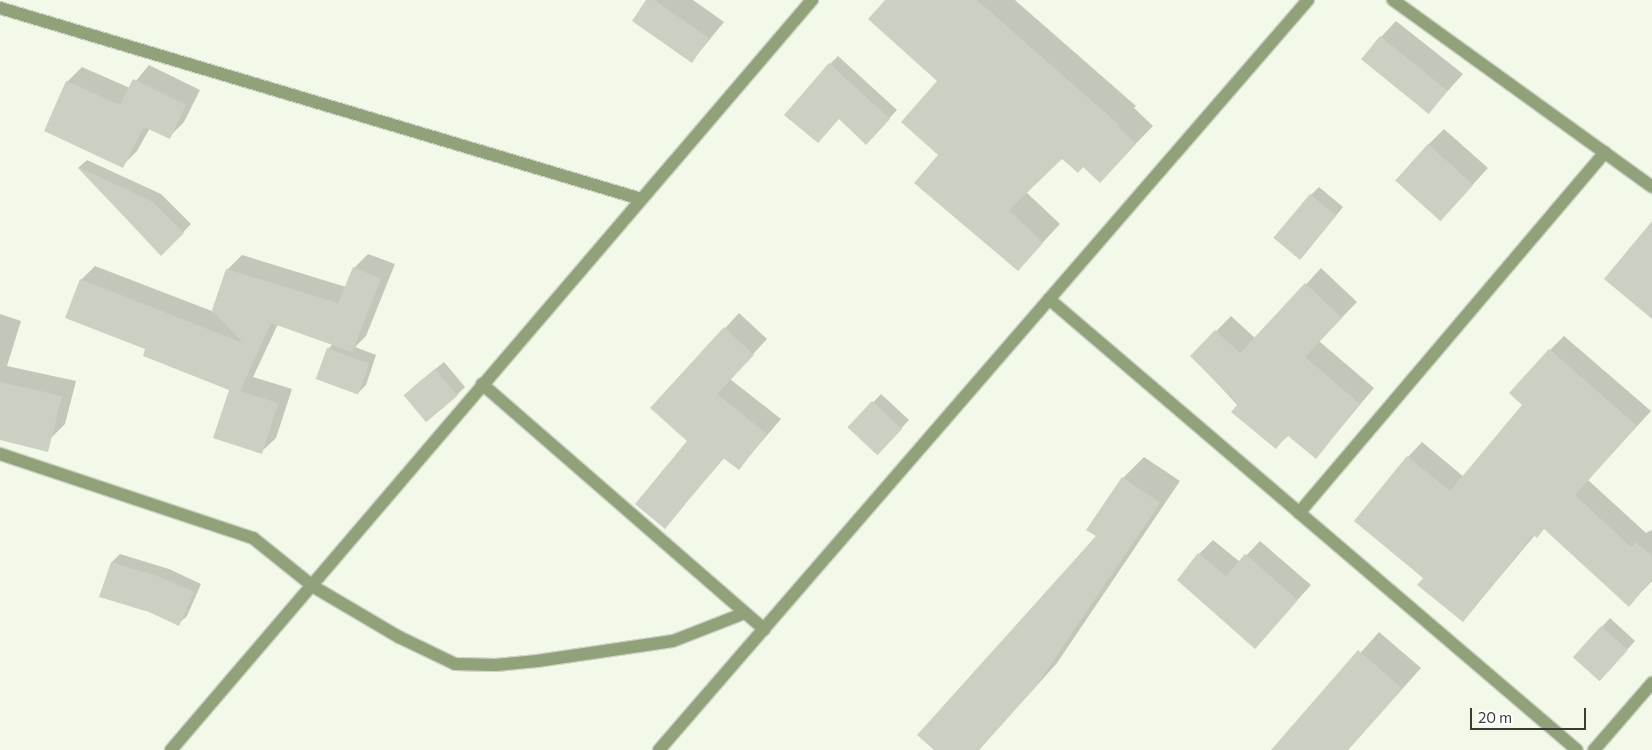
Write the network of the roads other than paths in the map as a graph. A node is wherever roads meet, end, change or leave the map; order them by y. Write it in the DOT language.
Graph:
graph roads {
  1 [pos="812,0"];
  2 [pos="1308,0"];
  3 [pos="1399,1"];
  4 [pos="0,8"];
  5 [pos="1605,152"];
  6 [pos="1652,186"];
  7 [pos="641,199"];
  8 [pos="1049,299"];
  9 [pos="482,384"];
  10 [pos="0,454"];
  11 [pos="1299,513"];
  12 [pos="314,587"];
  13 [pos="745,613"];
  14 [pos="764,629"];
  15 [pos="1652,683"];
  16 [pos="171,750"];
  17 [pos="659,750"];
  18 [pos="1577,750"];
  19 [pos="1594,750"];
  1 -- 7 [label="street"];
  2 -- 8 [label="street"];
  3 -- 5 [label="street"];
  4 -- 7 [label="street"];
  5 -- 6 [label="street"];
  5 -- 11 [label="street"];
  7 -- 9 [label="street"];
  8 -- 11 [label="street"];
  8 -- 14 [label="street"];
  9 -- 12 [label="street"];
  9 -- 13 [label="street"];
  10 -- 12 [label="street"];
  11 -- 18 [label="street"];
  12 -- 13 [label="street"];
  12 -- 16 [label="street"];
  13 -- 14 [label="street"];
  14 -- 17 [label="street"];
  15 -- 19 [label="street"];
}
